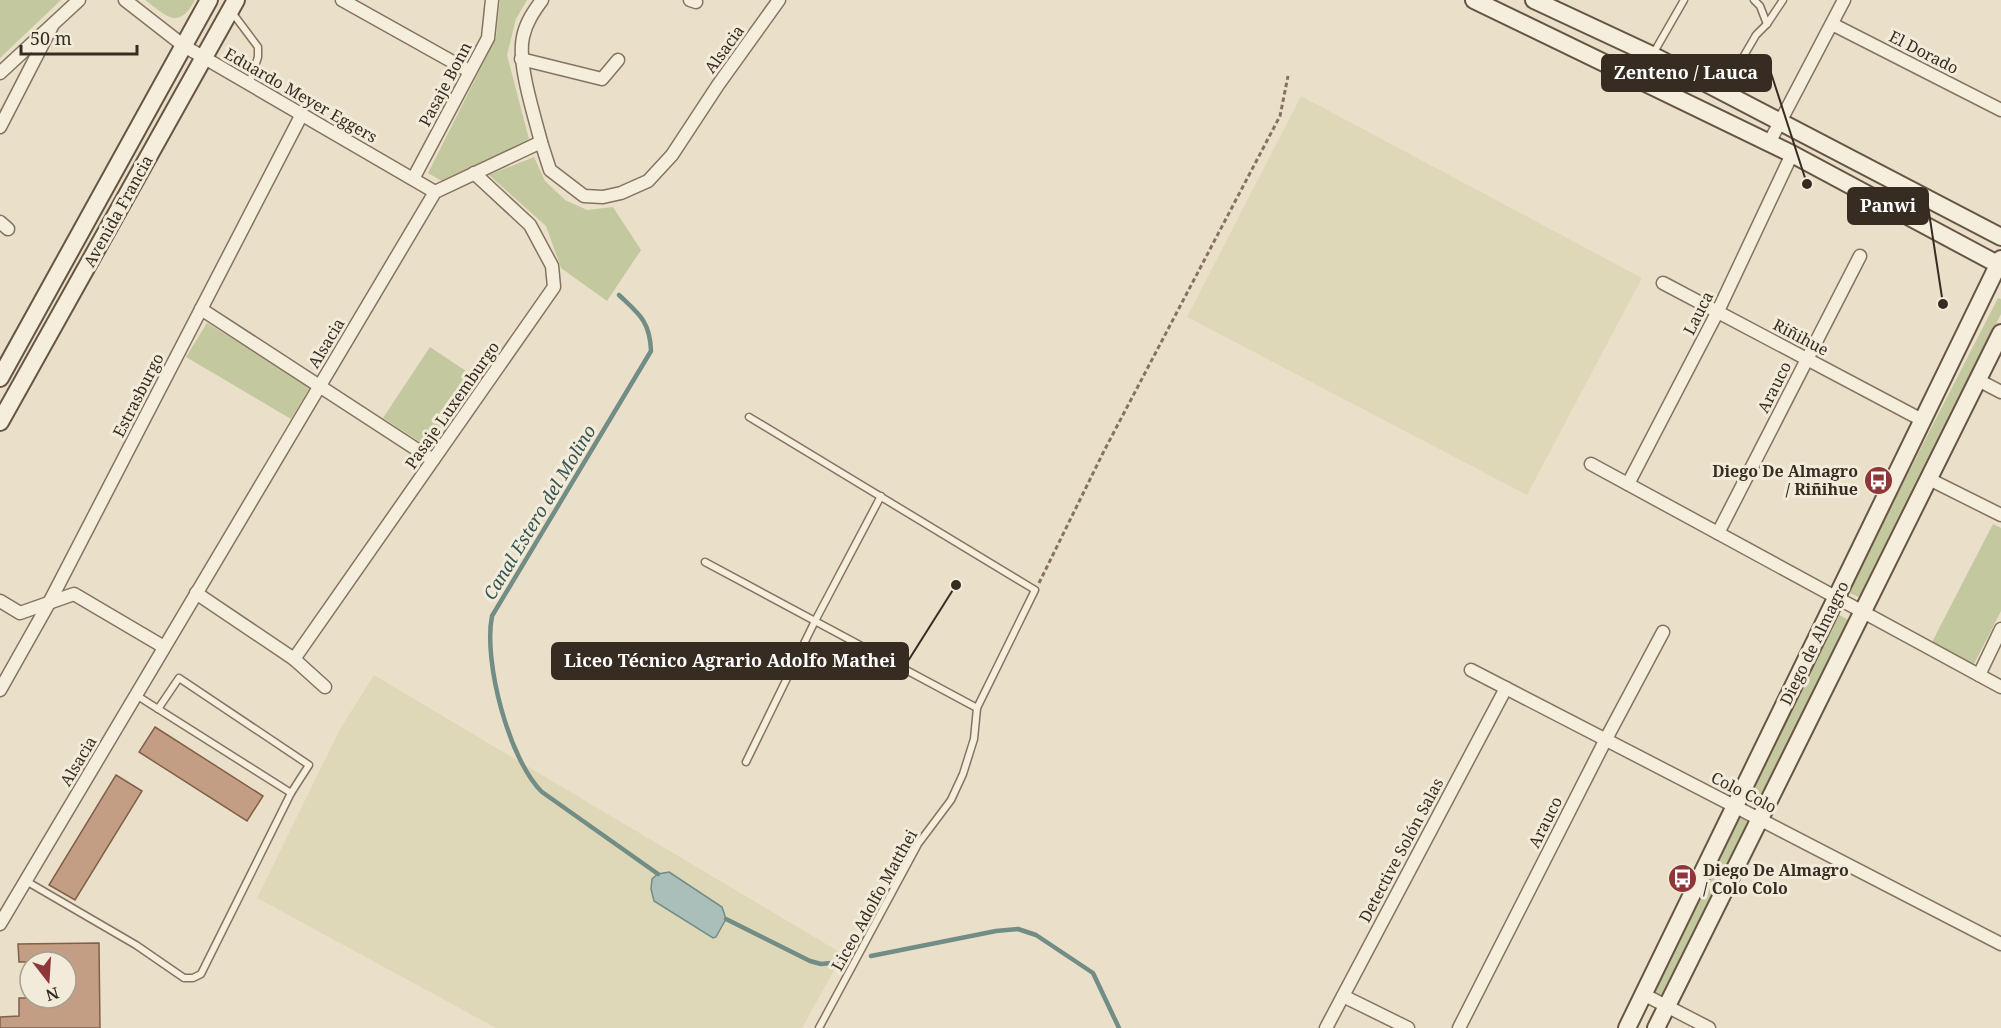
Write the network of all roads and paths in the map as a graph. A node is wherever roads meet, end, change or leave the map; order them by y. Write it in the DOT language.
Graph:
graph roads {
  1 [pos="79,0"];
  2 [pos="125,0"];
  3 [pos="209,0"];
  4 [pos="342,0"];
  5 [pos="492,0"];
  6 [pos="542,0"];
  7 [pos="779,0"];
  8 [pos="1474,0"];
  9 [pos="1534,0"];
  10 [pos="1684,0"];
  11 [pos="1754,0"];
  12 [pos="1783,0"];
  13 [pos="1844,0"];
  14 [pos="233,5"];
  15 [pos="1767,24"];
  16 [pos="1832,24"];
  17 [pos="52,26"];
  18 [pos="184,46"];
  19 [pos="1652,55"];
  20 [pos="204,58"];
  21 [pos="522,59"];
  22 [pos="618,60"];
  23 [pos="469,71"];
  24 [pos="0,73"];
  25 [pos="1288,76"];
  26 [pos="1639,79"];
  27 [pos="249,84"];
  28 [pos="1722,93"];
  29 [pos="2001,110"];
  30 [pos="302,114"];
  31 [pos="1781,121"];
  32 [pos="0,127"];
  33 [pos="541,142"];
  34 [pos="1769,143"];
  35 [pos="1792,154"];
  36 [pos="474,173"];
  37 [pos="413,179"];
  38 [pos="435,192"];
  39 [pos="2001,237"];
  40 [pos="1860,256"];
  41 [pos="2000,263"];
  42 [pos="1663,283"];
  43 [pos="201,309"];
  44 [pos="1718,311"];
  45 [pos="2001,333"];
  46 [pos="1807,359"];
  47 [pos="0,378"];
  48 [pos="1977,380"];
  49 [pos="319,386"];
  50 [pos="2001,392"];
  51 [pos="749,417"];
  52 [pos="1922,420"];
  53 [pos="0,422"];
  54 [pos="433,460"];
  55 [pos="1591,464"];
  56 [pos="1929,479"];
  57 [pos="1628,484"];
  58 [pos="880,496"];
  59 [pos="2001,515"];
  60 [pos="1718,533"];
  61 [pos="705,562"];
  62 [pos="1035,590"];
  63 [pos="196,593"];
  64 [pos="1836,597"];
  65 [pos="0,601"];
  66 [pos="49,603"];
  67 [pos="1863,612"];
  68 [pos="815,621"];
  69 [pos="2001,629"];
  70 [pos="1663,632"];
  71 [pos="164,647"];
  72 [pos="294,659"];
  73 [pos="1472,670"];
  74 [pos="1979,675"];
  75 [pos="325,687"];
  76 [pos="2001,687"];
  77 [pos="1506,688"];
  78 [pos="0,690"];
  79 [pos="136,694"];
  80 [pos="977,708"];
  81 [pos="158,709"];
  82 [pos="1606,739"];
  83 [pos="1765,744"];
  84 [pos="1791,756"];
  85 [pos="746,762"];
  86 [pos="291,792"];
  87 [pos="1734,806"];
  88 [pos="1760,819"];
  89 [pos="26,881"];
  90 [pos="0,924"];
  91 [pos="2001,944"];
  92 [pos="1643,994"];
  93 [pos="1343,996"];
  94 [pos="1667,1006"];
  95 [pos="819,1028"];
  96 [pos="1326,1028"];
  97 [pos="1408,1028"];
  98 [pos="1459,1028"];
  99 [pos="1627,1028"];
  100 [pos="1656,1028"];
  101 [pos="1709,1028"];
  1 -- 17 [label="street"];
  2 -- 18 [label="street, Eduardo Meyer Eggers"];
  3 -- 18 [label="main road, Avenida Francia"];
  4 -- 23 [label="street"];
  5 -- 23 [label="street, Pasaje Bonn"];
  6 -- 21 [label="street, Alsacia"];
  7 -- 33 [label="street, Alsacia"];
  8 -- 26 [label="main road"];
  9 -- 19 [label="main road"];
  10 -- 19 [label="lane"];
  11 -- 15 [label="lane"];
  12 -- 15 [label="lane"];
  13 -- 16 [label="street"];
  14 -- 20 [label="main road, Avenida Francia"];
  14 -- 27 [label="lane"];
  15 -- 28 [label="lane"];
  16 -- 29 [label="street, El Dorado"];
  16 -- 31 [label="street"];
  17 -- 24 [label="street"];
  17 -- 32 [label="street"];
  18 -- 20 [label="street, Eduardo Meyer Eggers"];
  18 -- 47 [label="main road, Avenida Francia"];
  19 -- 26 [label="main road"];
  19 -- 28 [label="main road"];
  20 -- 27 [label="street, Eduardo Meyer Eggers"];
  20 -- 53 [label="main road, Avenida Francia"];
  21 -- 22 [label="street"];
  21 -- 33 [label="street, Alsacia"];
  23 -- 37 [label="street, Pasaje Bonn"];
  25 -- 62 [label="path"];
  26 -- 34 [label="main road"];
  27 -- 30 [label="street, Eduardo Meyer Eggers"];
  28 -- 31 [label="main road"];
  30 -- 37 [label="street, Eduardo Meyer Eggers"];
  30 -- 43 [label="street, Estrasburgo"];
  31 -- 34 [label="street"];
  31 -- 39 [label="main road"];
  33 -- 36 [label="street"];
  34 -- 35 [label="main road"];
  35 -- 41 [label="main road"];
  35 -- 44 [label="street, Lauca"];
  36 -- 38 [label="street"];
  36 -- 54 [label="street, Pasaje Luxemburgo"];
  37 -- 38 [label="street, Eduardo Meyer Eggers"];
  38 -- 49 [label="street, Alsacia"];
  40 -- 46 [label="street, Arauco"];
  41 -- 52 [label="main road, Diego de Almagro"];
  42 -- 44 [label="street, Riñihue"];
  43 -- 49 [label="street"];
  43 -- 66 [label="street, Estrasburgo"];
  44 -- 46 [label="street, Riñihue"];
  44 -- 57 [label="street, Lauca"];
  45 -- 48 [label="main road, Diego de Almagro"];
  46 -- 52 [label="street, Riñihue"];
  46 -- 60 [label="street, Arauco"];
  48 -- 50 [label="street"];
  48 -- 56 [label="main road, Diego de Almagro"];
  49 -- 54 [label="street"];
  49 -- 63 [label="street, Alsacia"];
  51 -- 58 [label="lane"];
  52 -- 64 [label="main road, Diego de Almagro"];
  54 -- 72 [label="street, Pasaje Luxemburgo"];
  55 -- 57 [label="street"];
  56 -- 59 [label="street"];
  56 -- 67 [label="main road, Diego de Almagro"];
  57 -- 60 [label="street"];
  58 -- 62 [label="lane"];
  58 -- 68 [label="lane"];
  60 -- 64 [label="street"];
  61 -- 68 [label="lane"];
  62 -- 80 [label="lane, Liceo Adolfo Matthei"];
  63 -- 71 [label="street, Alsacia"];
  63 -- 72 [label="street"];
  64 -- 67 [label="street"];
  64 -- 83 [label="main road, Diego de Almagro"];
  65 -- 66 [label="street"];
  66 -- 71 [label="street"];
  66 -- 78 [label="street, Estrasburgo"];
  67 -- 74 [label="street"];
  67 -- 84 [label="main road, Diego de Almagro"];
  68 -- 80 [label="lane"];
  68 -- 85 [label="lane"];
  69 -- 74 [label="street"];
  70 -- 82 [label="street, Arauco"];
  71 -- 79 [label="street, Alsacia"];
  72 -- 75 [label="street"];
  73 -- 77 [label="street, Colo Colo"];
  74 -- 76 [label="street"];
  77 -- 82 [label="street, Colo Colo"];
  77 -- 93 [label="street, Detective Solón Salas"];
  79 -- 81 [label="lane"];
  79 -- 89 [label="street, Alsacia"];
  80 -- 95 [label="lane, Liceo Adolfo Matthei"];
  81 -- 86 [label="lane"];
  81 -- 86 [label="lane"];
  82 -- 87 [label="street, Colo Colo"];
  82 -- 98 [label="street, Arauco"];
  83 -- 84 [label="main road"];
  83 -- 87 [label="main road, Diego de Almagro"];
  84 -- 88 [label="main road, Diego de Almagro"];
  86 -- 89 [label="lane"];
  87 -- 88 [label="street, Colo Colo"];
  87 -- 92 [label="main road, Diego de Almagro"];
  88 -- 91 [label="street, Colo Colo"];
  88 -- 94 [label="main road, Diego de Almagro"];
  89 -- 90 [label="street, Alsacia"];
  92 -- 94 [label="street"];
  92 -- 99 [label="main road, Diego de Almagro"];
  93 -- 96 [label="street, Detective Solón Salas"];
  93 -- 97 [label="street"];
  94 -- 100 [label="main road, Diego de Almagro"];
  94 -- 101 [label="street"];
}
